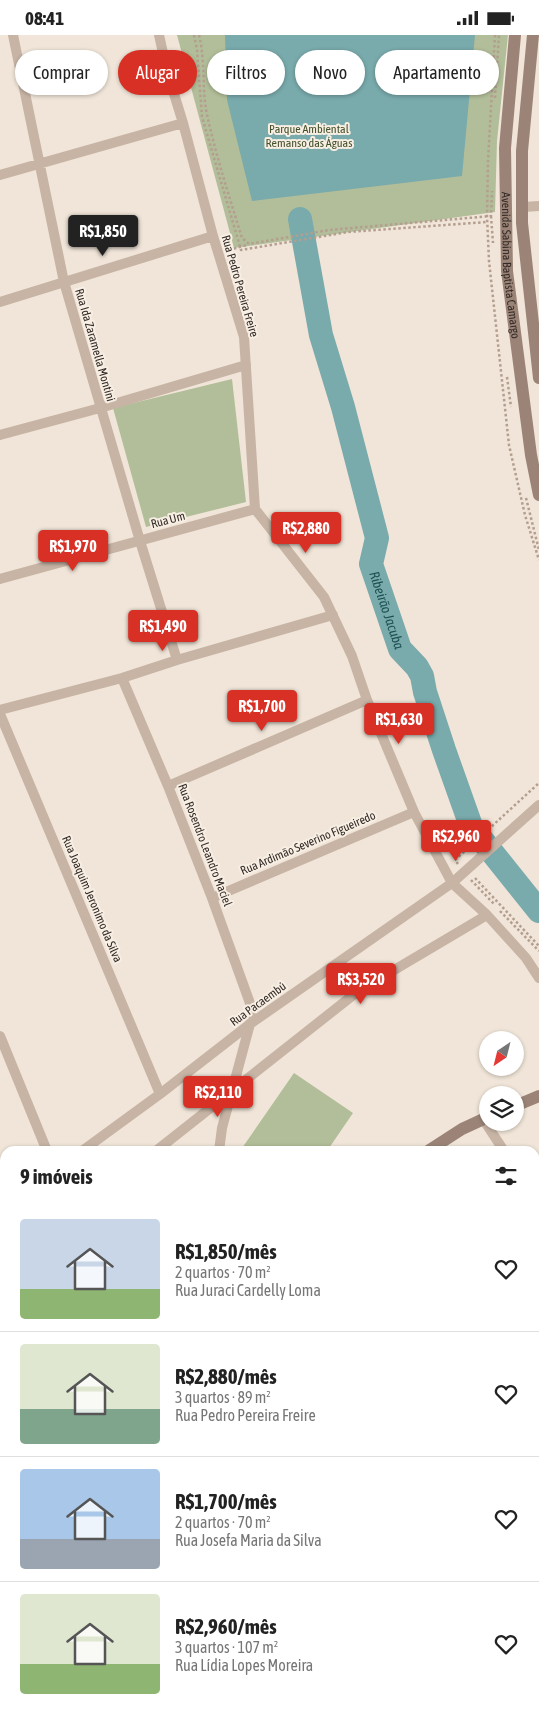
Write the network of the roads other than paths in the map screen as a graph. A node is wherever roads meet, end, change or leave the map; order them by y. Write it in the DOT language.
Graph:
graph roads {
  1 [pos="12,35"];
  2 [pos="159,35"];
  3 [pos="515,35"];
  4 [pos="533,35"];
  5 [pos="183,123"];
  6 [pos="40,164"];
  7 [pos="0,175"];
  8 [pos="539,206"];
  9 [pos="523,207"];
  10 [pos="213,236"];
  11 [pos="64,282"];
  12 [pos="0,302"];
  13 [pos="246,365"];
  14 [pos="539,378"];
  15 [pos="100,408"];
  16 [pos="0,435"];
  17 [pos="539,495"];
  18 [pos="255,509"];
  19 [pos="140,541"];
  20 [pos="0,579"];
  21 [pos="333,615"];
  22 [pos="177,660"];
  23 [pos="122,679"];
  24 [pos="367,701"];
  25 [pos="0,712"];
  26 [pos="168,786"];
  27 [pos="539,805"];
  28 [pos="414,811"];
  29 [pos="452,883"];
  30 [pos="212,898"];
  31 [pos="487,915"];
  32 [pos="539,978"];
  33 [pos="250,1024"];
  34 [pos="0,1036"];
  35 [pos="232,1091"];
  36 [pos="160,1094"];
  37 [pos="539,1096"];
  38 [pos="524,1102"];
  39 [pos="479,1121"];
  40 [pos="492,1131"];
  41 [pos="45,1146"];
  42 [pos="89,1146"];
  43 [pos="162,1146"];
  44 [pos="220,1146"];
  45 [pos="436,1146"];
  46 [pos="501,1146"];
  1 -- 6 [label="street, Rua Ida Zaramella Montini"];
  2 -- 5 [label="street, Rua Pedro Pereira Freire"];
  3 -- 17 [label="main road, Avenida Sabina Baptista Camargo"];
  4 -- 9 [label="main road, Avenida Sabina Baptista Camargo"];
  5 -- 6 [label="street"];
  5 -- 10 [label="street, Rua Pedro Pereira Freire"];
  6 -- 7 [label="street"];
  6 -- 11 [label="street, Rua Ida Zaramella Montini"];
  8 -- 9 [label="street"];
  9 -- 14 [label="main road, Avenida Sabina Baptista Camargo"];
  10 -- 11 [label="street"];
  10 -- 13 [label="street, Rua Pedro Pereira Freire"];
  11 -- 12 [label="street"];
  11 -- 15 [label="street, Rua Ida Zaramella Montini"];
  13 -- 15 [label="street"];
  13 -- 18 [label="street, Rua Pedro Pereira Freire"];
  15 -- 16 [label="street"];
  15 -- 19 [label="street, Rua Ida Zaramella Montini"];
  18 -- 19 [label="street, Rua Um"];
  18 -- 21 [label="street"];
  19 -- 20 [label="street, Rua Um"];
  19 -- 22 [label="street, Rua Ida Zaramella Montini"];
  21 -- 22 [label="street"];
  21 -- 24 [label="street"];
  22 -- 23 [label="street"];
  23 -- 25 [label="street"];
  23 -- 26 [label="street, Rua Rosendro Leandro Maciel"];
  24 -- 26 [label="street"];
  24 -- 28 [label="street"];
  25 -- 36 [label="street, Rua Joaquim Jeronimo da Silva"];
  26 -- 30 [label="street, Rua Rosendro Leandro Maciel"];
  27 -- 29 [label="street, Rua Pacaembú"];
  28 -- 29 [label="street"];
  28 -- 30 [label="street, Rua Ardimão Severino Figueiredo"];
  29 -- 31 [label="street"];
  29 -- 33 [label="street, Rua Pacaembú"];
  30 -- 33 [label="street, Rua Rosendro Leandro Maciel"];
  31 -- 32 [label="street"];
  31 -- 35 [label="street"];
  33 -- 35 [label="street, Rua Rosendro Leandro Maciel"];
  33 -- 36 [label="street, Rua Pacaembú"];
  34 -- 41 [label="street"];
  35 -- 43 [label="street"];
  35 -- 44 [label="street, Rua Rosendro Leandro Maciel"];
  36 -- 42 [label="street, Rua Pacaembú"];
  37 -- 38 [label="main road"];
  39 -- 45 [label="main road"];
  40 -- 46 [label="street"];
}
